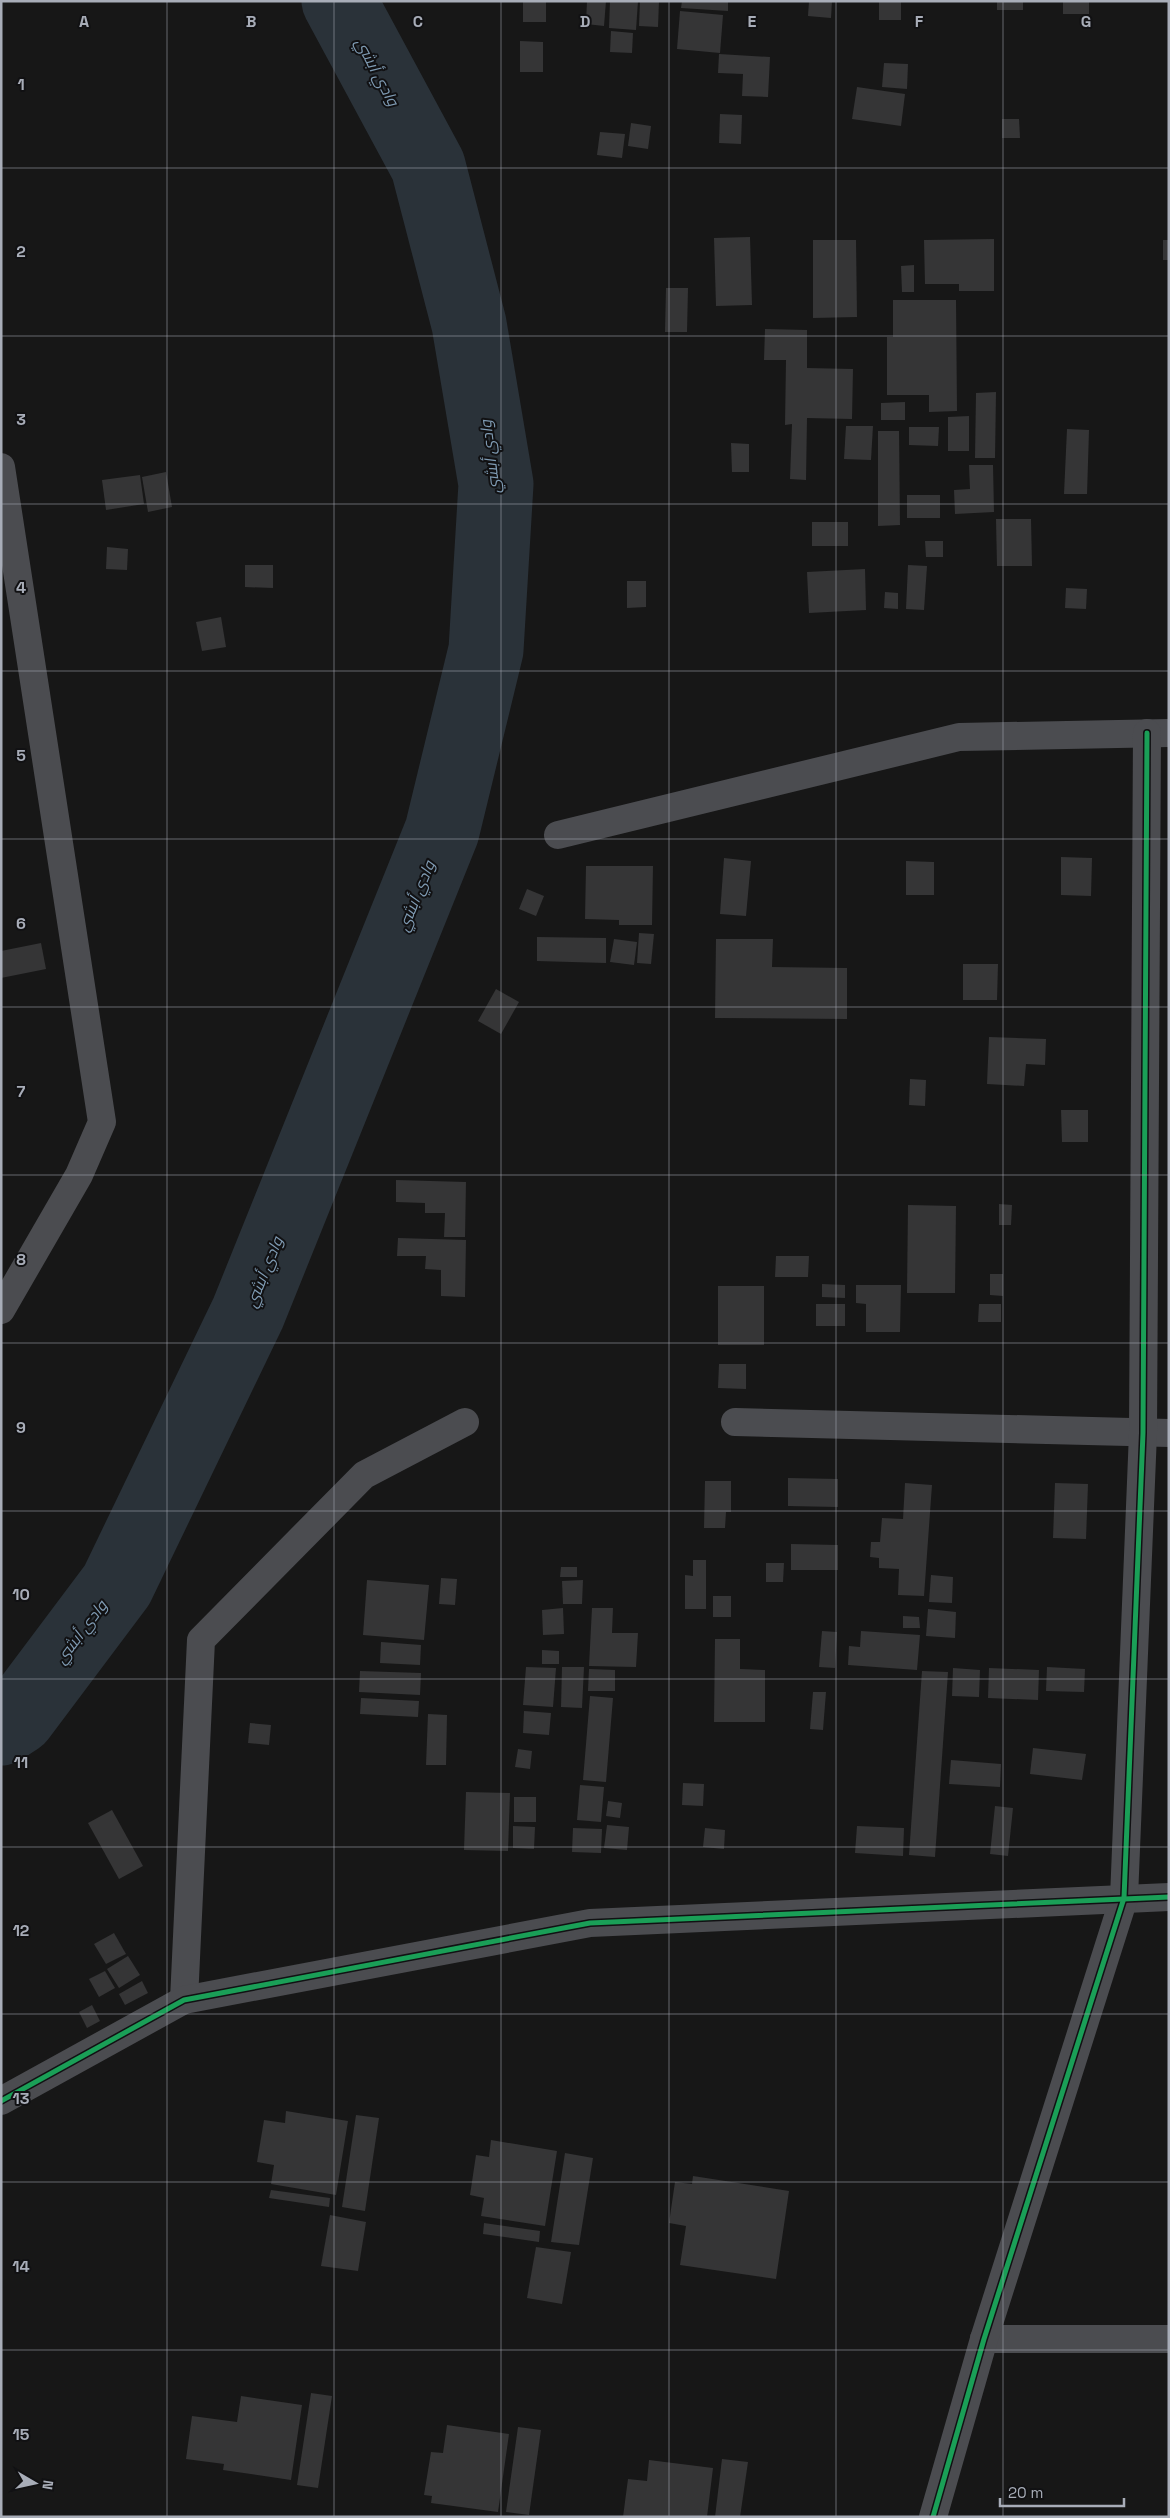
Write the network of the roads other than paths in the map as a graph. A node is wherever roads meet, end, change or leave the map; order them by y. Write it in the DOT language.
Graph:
graph roads {
  1 [pos="1,467"];
  2 [pos="1158,733"];
  3 [pos="558,836"];
  4 [pos="1,1310"];
  5 [pos="465,1422"];
  6 [pos="735,1422"];
  7 [pos="1156,1433"];
  8 [pos="1169,1897"];
  9 [pos="1124,1898"];
  10 [pos="184,2000"];
  11 [pos="1,2101"];
  12 [pos="984,2339"];
  13 [pos="1169,2339"];
  14 [pos="933,2517"];
  1 -- 4 [label="street"];
  2 -- 3 [label="street"];
  2 -- 7 [label="street"];
  5 -- 10 [label="street"];
  6 -- 7 [label="street"];
  7 -- 9 [label="street"];
  8 -- 9 [label="street"];
  9 -- 10 [label="street"];
  9 -- 12 [label="street"];
  10 -- 11 [label="street"];
  12 -- 13 [label="street"];
  12 -- 14 [label="street"];
}
